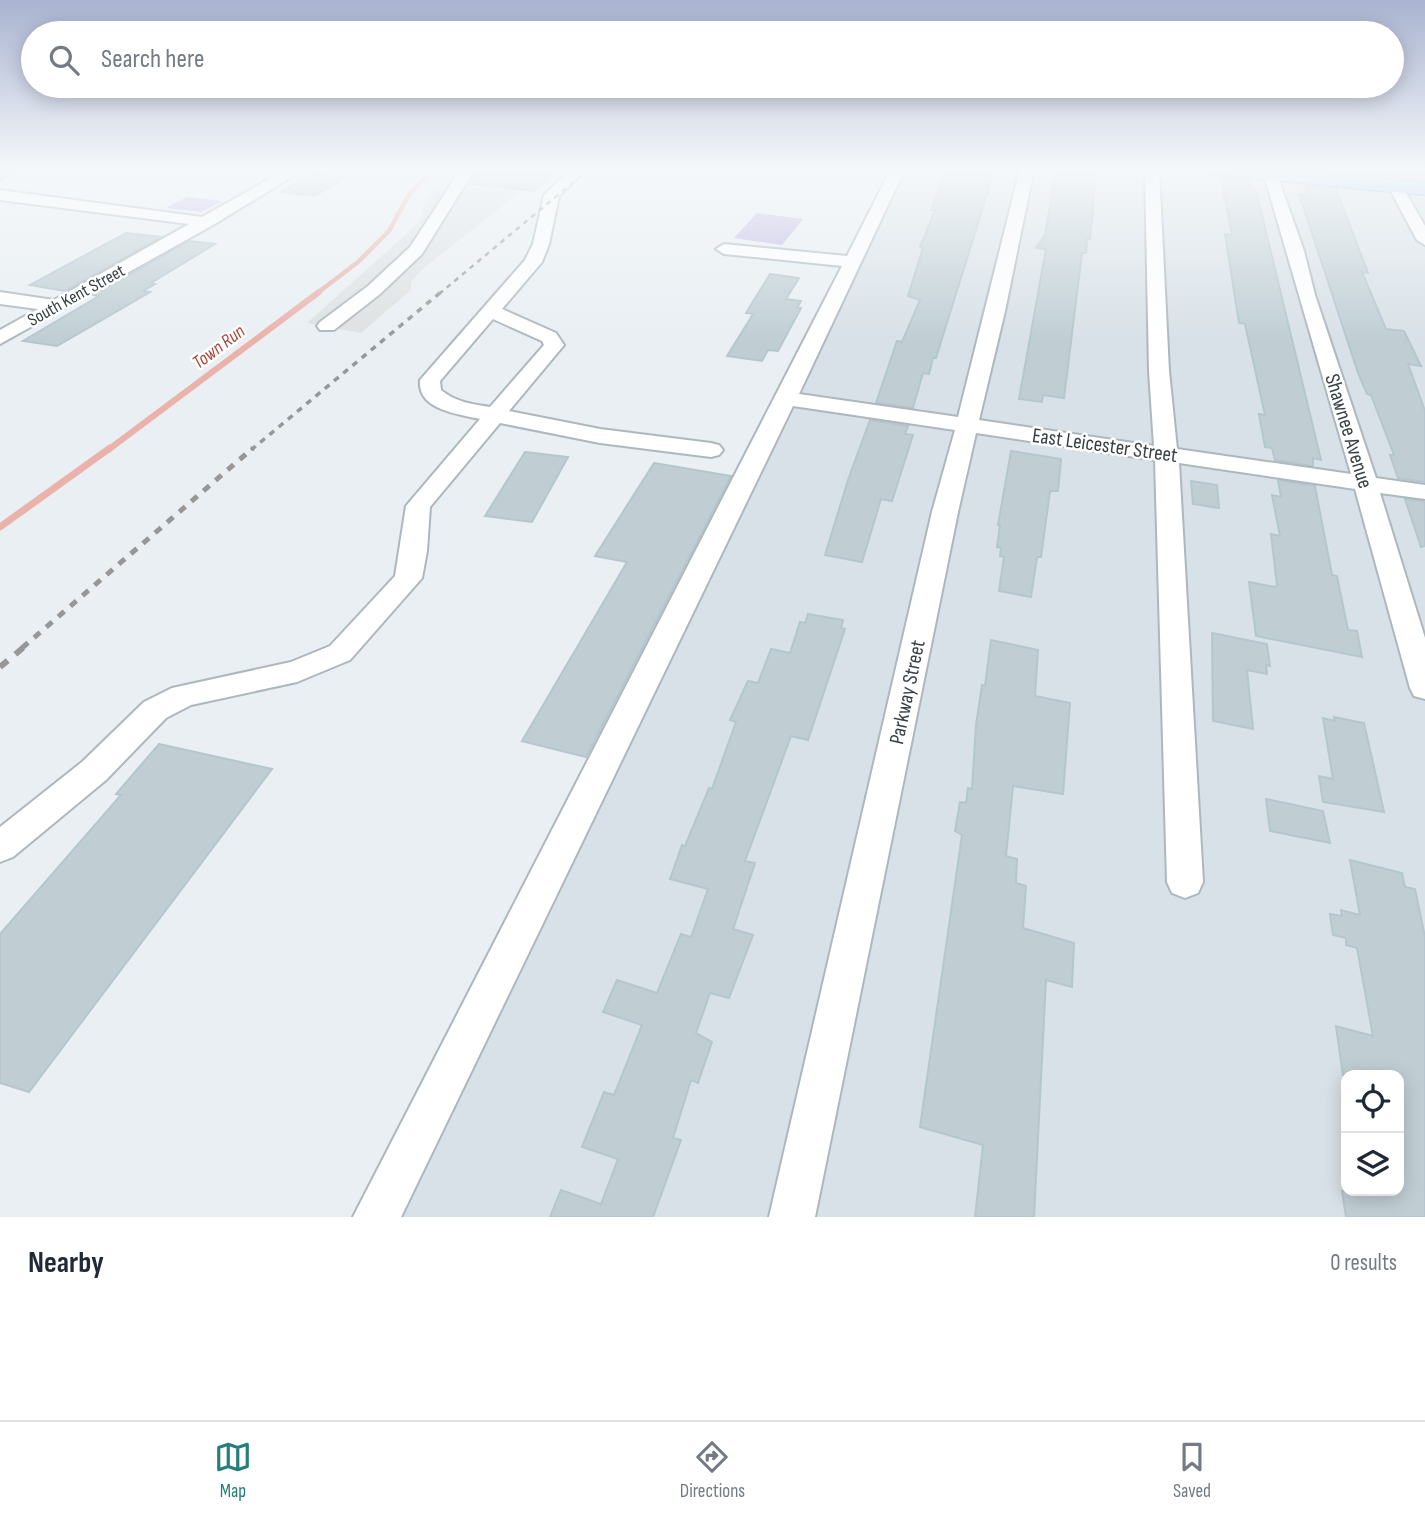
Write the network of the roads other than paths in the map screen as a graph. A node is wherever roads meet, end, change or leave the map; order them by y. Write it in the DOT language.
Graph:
graph roads {
  1 [pos="199,226"];
  2 [pos="433,226"];
  3 [pos="545,226"];
  4 [pos="870,226"];
  5 [pos="1012,226"];
  6 [pos="1154,226"];
  7 [pos="1286,226"];
  8 [pos="724,249"];
  9 [pos="852,262"];
  10 [pos="0,298"];
  11 [pos="57,306"];
  12 [pos="490,311"];
  13 [pos="327,326"];
  14 [pos="0,338"];
  15 [pos="786,399"];
  16 [pos="493,416"];
  17 [pos="966,425"];
  18 [pos="711,450"];
  19 [pos="1166,454"];
  20 [pos="1364,482"];
  21 [pos="1425,492"];
  22 [pos="1425,688"];
  23 [pos="0,847"];
  24 [pos="1185,882"];
  25 [pos="376,1217"];
  26 [pos="792,1217"];
  1 -- 11 [label="street, South Kent Street"];
  2 -- 13 [label="street"];
  3 -- 12 [label="street"];
  4 -- 9 [label="street"];
  5 -- 17 [label="street, Parkway Street"];
  6 -- 19 [label="street"];
  7 -- 20 [label="street, Shawnee Avenue"];
  8 -- 9 [label="street"];
  9 -- 15 [label="street"];
  10 -- 11 [label="street"];
  11 -- 14 [label="street, South Kent Street"];
  12 -- 16 [label="street"];
  12 -- 16 [label="street"];
  15 -- 17 [label="street, East Leicester Street"];
  15 -- 25 [label="street"];
  16 -- 18 [label="street"];
  16 -- 23 [label="street"];
  17 -- 19 [label="street, East Leicester Street"];
  17 -- 26 [label="street, Parkway Street"];
  19 -- 20 [label="street, East Leicester Street"];
  19 -- 24 [label="street"];
  20 -- 21 [label="street, East Leicester Street"];
  20 -- 22 [label="street, Shawnee Avenue"];
}
